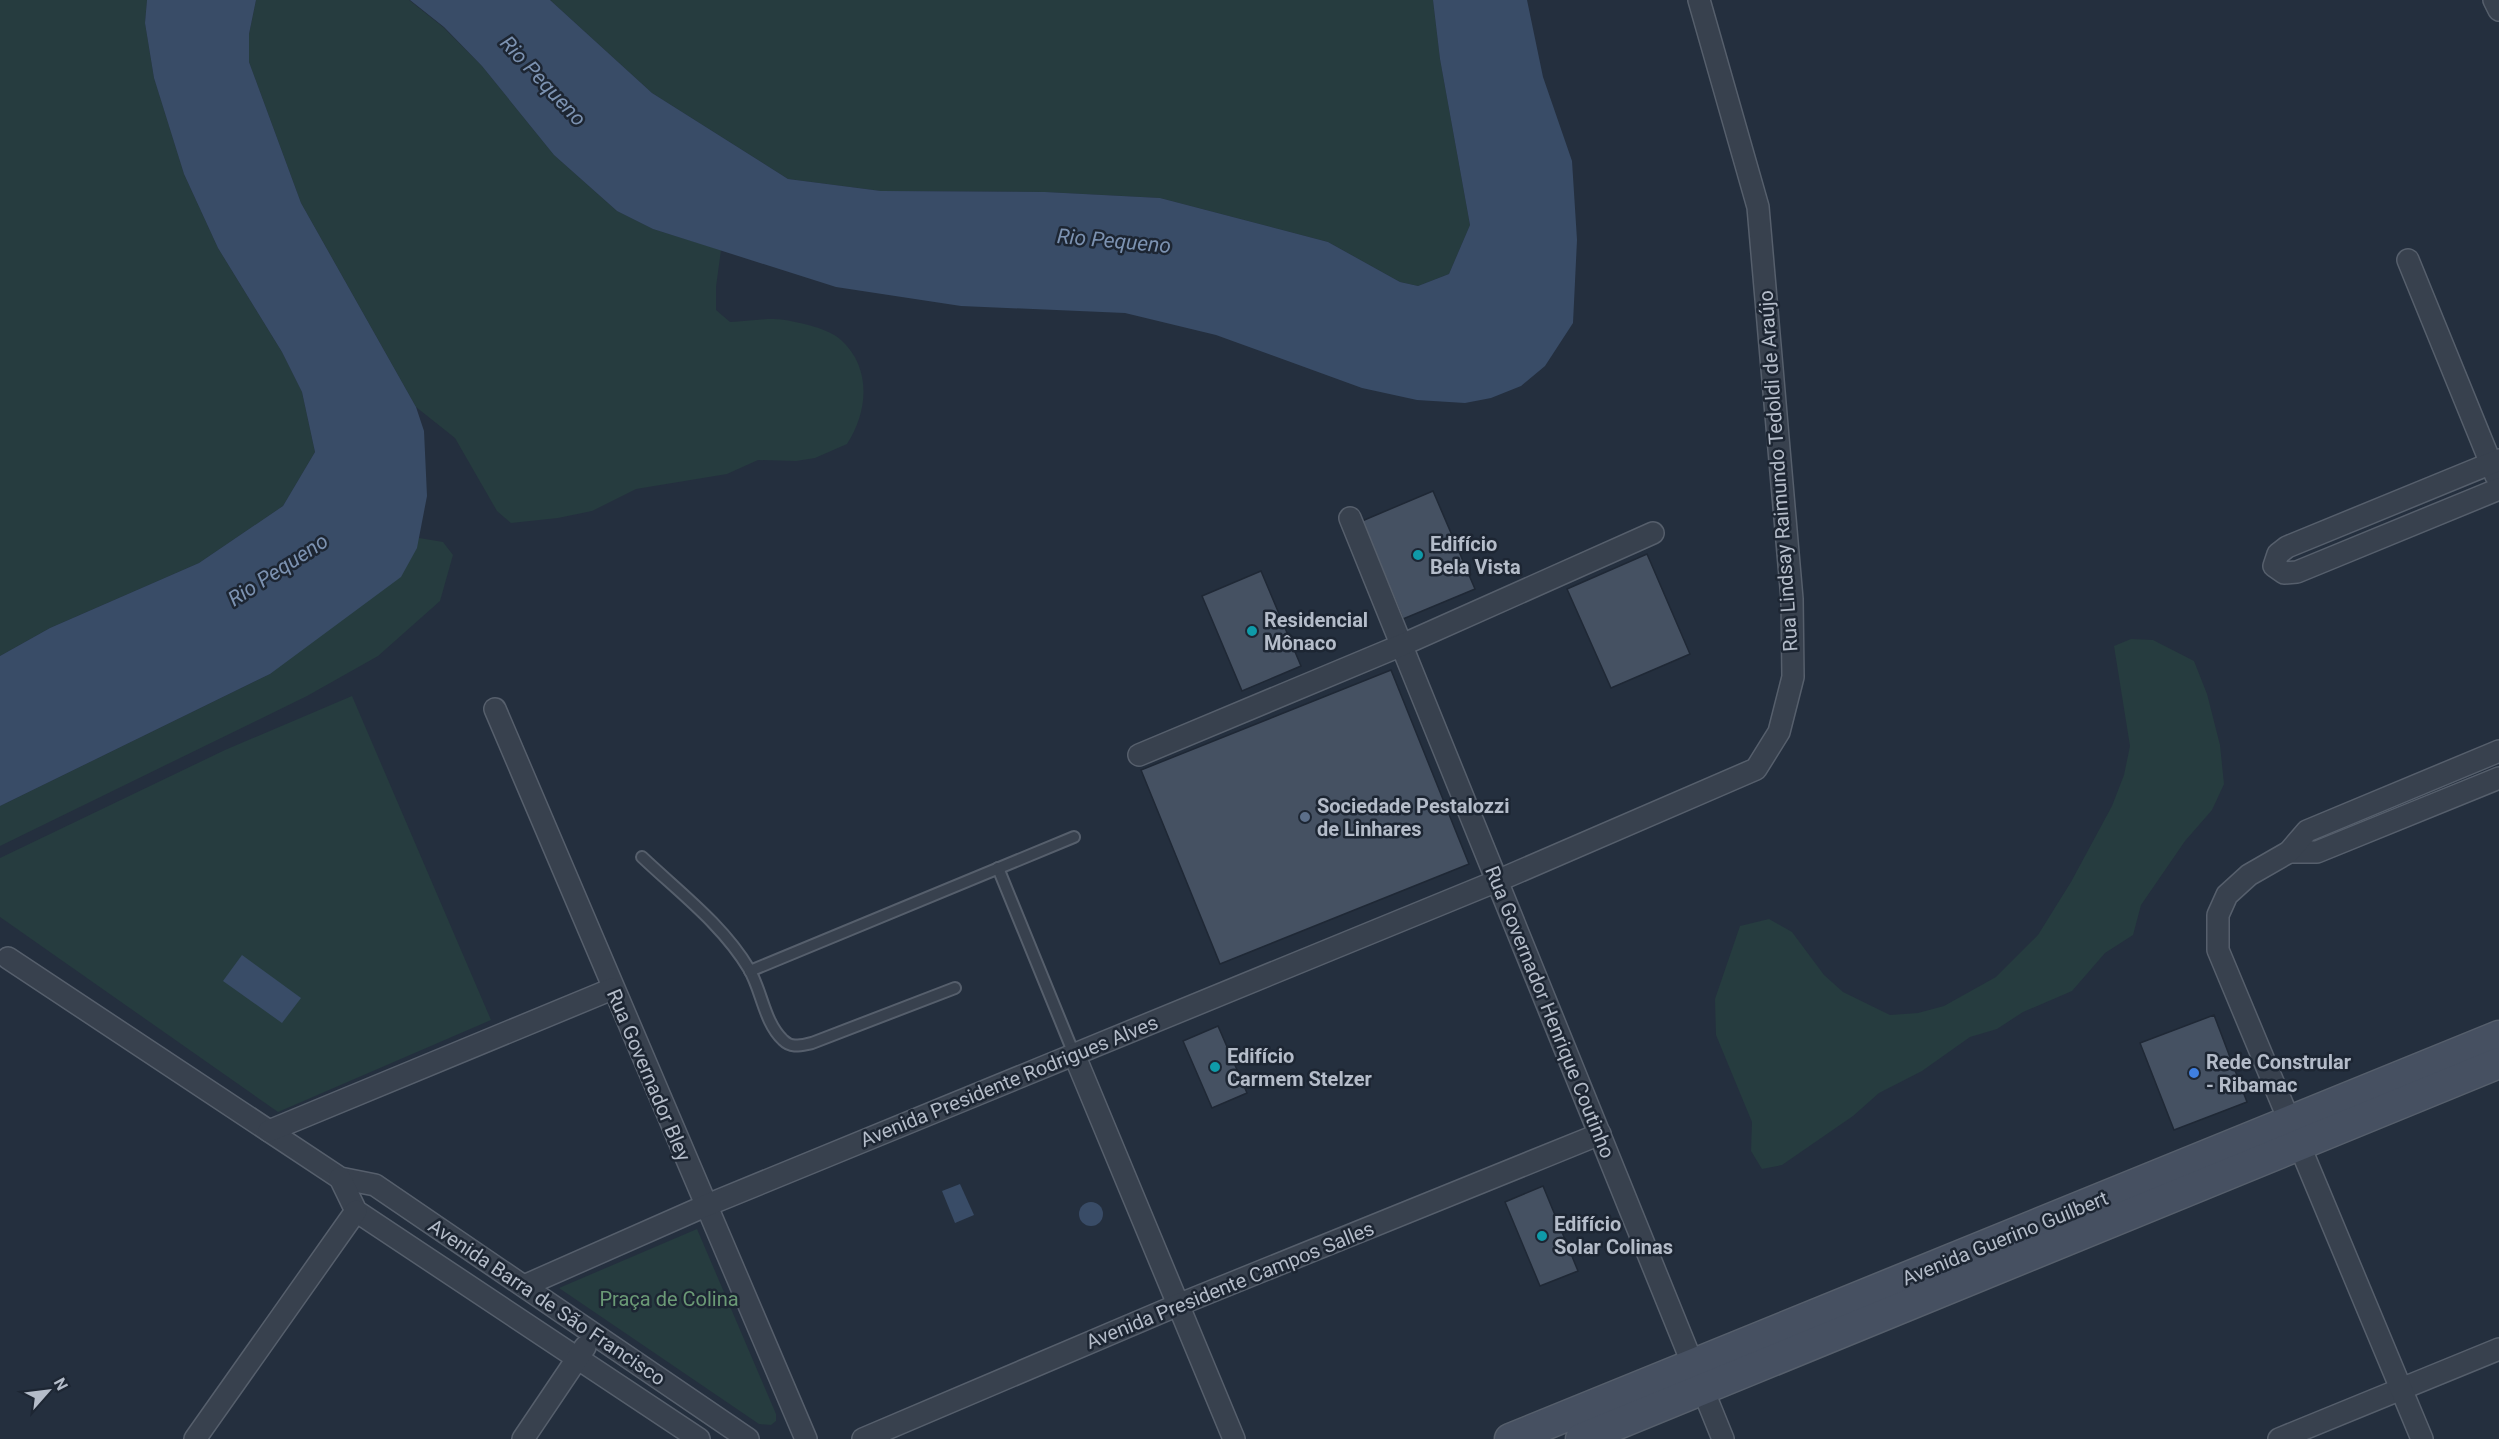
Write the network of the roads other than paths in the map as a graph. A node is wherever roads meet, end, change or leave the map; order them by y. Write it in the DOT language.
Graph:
graph roads {
  1 [pos="1699,0"];
  2 [pos="2494,0"];
  3 [pos="2499,10"];
  4 [pos="2408,260"];
  5 [pos="2495,462"];
  6 [pos="2499,484"];
  7 [pos="2499,489"];
  8 [pos="1350,518"];
  9 [pos="1653,533"];
  10 [pos="1402,645"];
  11 [pos="495,709"];
  12 [pos="2499,751"];
  13 [pos="1139,755"];
  14 [pos="2499,778"];
  15 [pos="1074,837"];
  16 [pos="2289,852"];
  17 [pos="642,857"];
  18 [pos="998,868"];
  19 [pos="1497,881"];
  20 [pos="8,958"];
  21 [pos="750,970"];
  22 [pos="955,988"];
  23 [pos="612,989"];
  24 [pos="2499,1036"];
  25 [pos="1074,1054"];
  26 [pos="2499,1063"];
  27 [pos="269,1131"];
  28 [pos="2294,1133"];
  29 [pos="1600,1134"];
  30 [pos="340,1178"];
  31 [pos="705,1206"];
  32 [pos="356,1211"];
  33 [pos="524,1286"];
  34 [pos="1178,1305"];
  35 [pos="593,1334"];
  36 [pos="2499,1348"];
  37 [pos="578,1358"];
  38 [pos="1698,1377"];
  39 [pos="2401,1389"];
  40 [pos="195,1439"];
  41 [pos="523,1439"];
  42 [pos="699,1439"];
  43 [pos="748,1439"];
  44 [pos="806,1439"];
  45 [pos="863,1439"];
  46 [pos="1234,1439"];
  47 [pos="1510,1439"];
  48 [pos="1581,1439"];
  49 [pos="1723,1439"];
  50 [pos="2279,1439"];
  51 [pos="2422,1439"];
  1 -- 19 [label="street, Rua Lindsay Raimundo Tedoldi de Araújo"];
  2 -- 3 [label="street"];
  4 -- 5 [label="street"];
  5 -- 6 [label="street"];
  5 -- 7 [label="street"];
  8 -- 10 [label="street, Rua Governador Henrique Coutinho"];
  9 -- 10 [label="street"];
  10 -- 13 [label="street"];
  10 -- 19 [label="street, Rua Governador Henrique Coutinho"];
  11 -- 23 [label="street, Rua Governador Bley"];
  12 -- 16 [label="street"];
  14 -- 16 [label="street"];
  15 -- 18 [label="lane"];
  16 -- 28 [label="street"];
  17 -- 21 [label="lane"];
  18 -- 21 [label="lane"];
  18 -- 25 [label="lane"];
  19 -- 25 [label="street, Avenida Presidente Rodrigues Alves"];
  19 -- 29 [label="street, Rua Governador Henrique Coutinho"];
  20 -- 27 [label="street, Avenida Barra de São Francisco"];
  21 -- 22 [label="lane"];
  23 -- 27 [label="street"];
  23 -- 31 [label="street, Rua Governador Bley"];
  24 -- 28 [label="main road, Avenida Guerino Guilbert"];
  25 -- 31 [label="street, Avenida Presidente Rodrigues Alves"];
  25 -- 34 [label="street"];
  26 -- 28 [label="main road, Avenida Guerino Guilbert"];
  27 -- 30 [label="street, Avenida Barra de São Francisco"];
  28 -- 38 [label="main road, Avenida Guerino Guilbert"];
  28 -- 39 [label="street"];
  29 -- 34 [label="street, Avenida Presidente Campos Salles"];
  29 -- 38 [label="street, Rua Governador Henrique Coutinho"];
  30 -- 32 [label="street"];
  30 -- 33 [label="street, Avenida Barra de São Francisco"];
  31 -- 33 [label="street, Avenida Presidente Rodrigues Alves"];
  31 -- 44 [label="street, Rua Governador Bley"];
  32 -- 37 [label="street, Avenida Barra de São Francisco"];
  32 -- 40 [label="street"];
  33 -- 35 [label="street, Avenida Barra de São Francisco"];
  34 -- 45 [label="street, Avenida Presidente Campos Salles"];
  34 -- 46 [label="street"];
  35 -- 37 [label="street"];
  35 -- 43 [label="street, Avenida Barra de São Francisco"];
  36 -- 39 [label="street"];
  37 -- 41 [label="street"];
  37 -- 42 [label="street, Avenida Barra de São Francisco"];
  38 -- 47 [label="main road, Avenida Guerino Guilbert"];
  38 -- 48 [label="main road, Avenida Guerino Guilbert"];
  38 -- 49 [label="street, Rua Governador Henrique Coutinho"];
  39 -- 50 [label="street"];
  39 -- 51 [label="street"];
}
